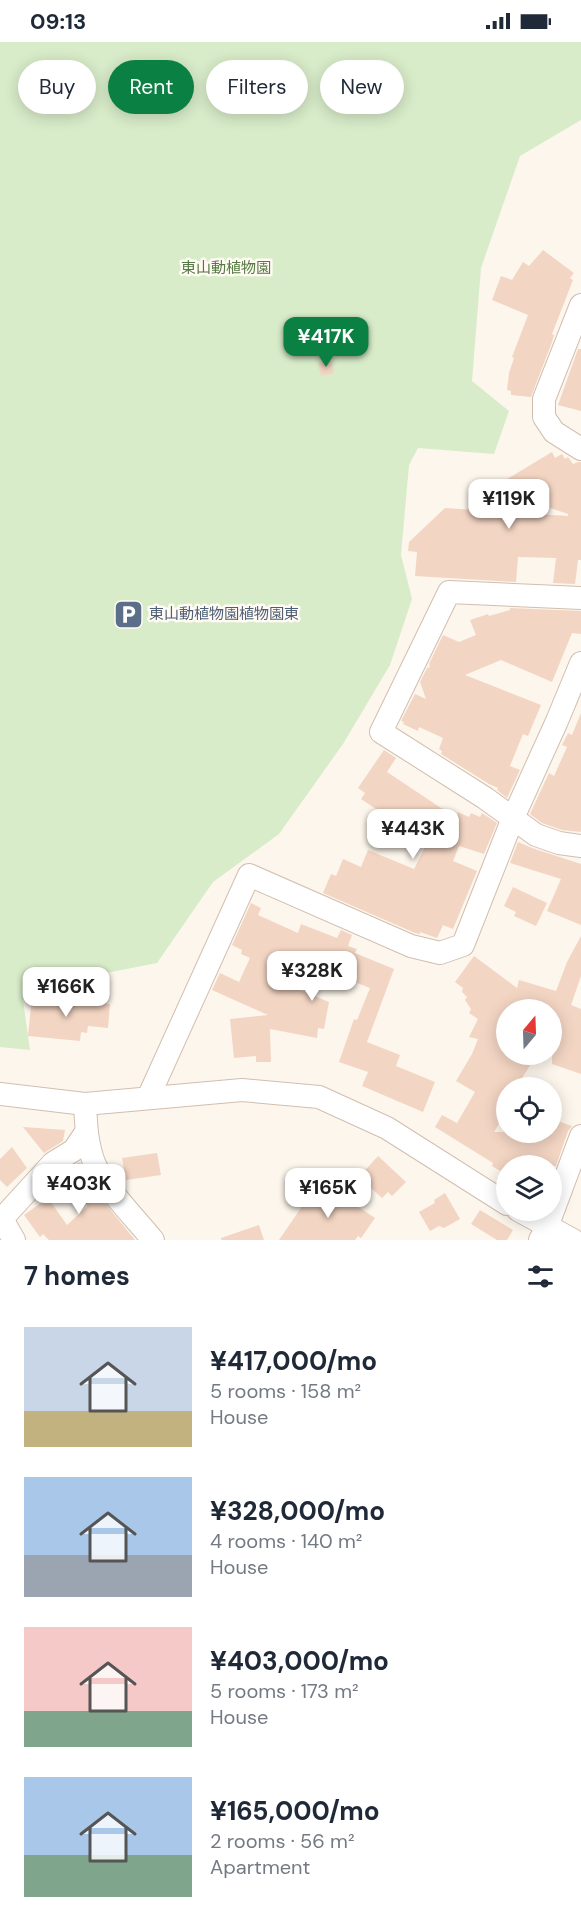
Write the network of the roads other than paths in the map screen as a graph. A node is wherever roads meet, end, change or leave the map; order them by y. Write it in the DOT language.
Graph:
graph roads {
  1 [pos="581,305"];
  2 [pos="575,334"];
  3 [pos="581,449"];
  4 [pos="581,598"];
  5 [pos="581,663"];
  6 [pos="513,818"];
  7 [pos="581,846"];
  8 [pos="2,1097"];
  9 [pos="148,1098"];
  10 [pos="85,1104"];
  11 [pos="86,1132"];
  12 [pos="581,1136"];
  13 [pos="496,1197"];
  14 [pos="1,1220"];
  15 [pos="529,1221"];
  16 [pos="543,1234"];
  17 [pos="14,1240"];
  18 [pos="153,1240"];
  19 [pos="573,1240"];
  1 -- 2 [label="street"];
  2 -- 3 [label="street"];
  4 -- 6 [label="street"];
  5 -- 6 [label="street"];
  6 -- 7 [label="street"];
  6 -- 9 [label="street"];
  8 -- 10 [label="street"];
  9 -- 10 [label="street"];
  9 -- 13 [label="street"];
  10 -- 11 [label="street"];
  11 -- 14 [label="street"];
  11 -- 18 [label="street"];
  12 -- 16 [label="street"];
  14 -- 17 [label="street"];
  15 -- 16 [label="street"];
  16 -- 19 [label="street"];
}
